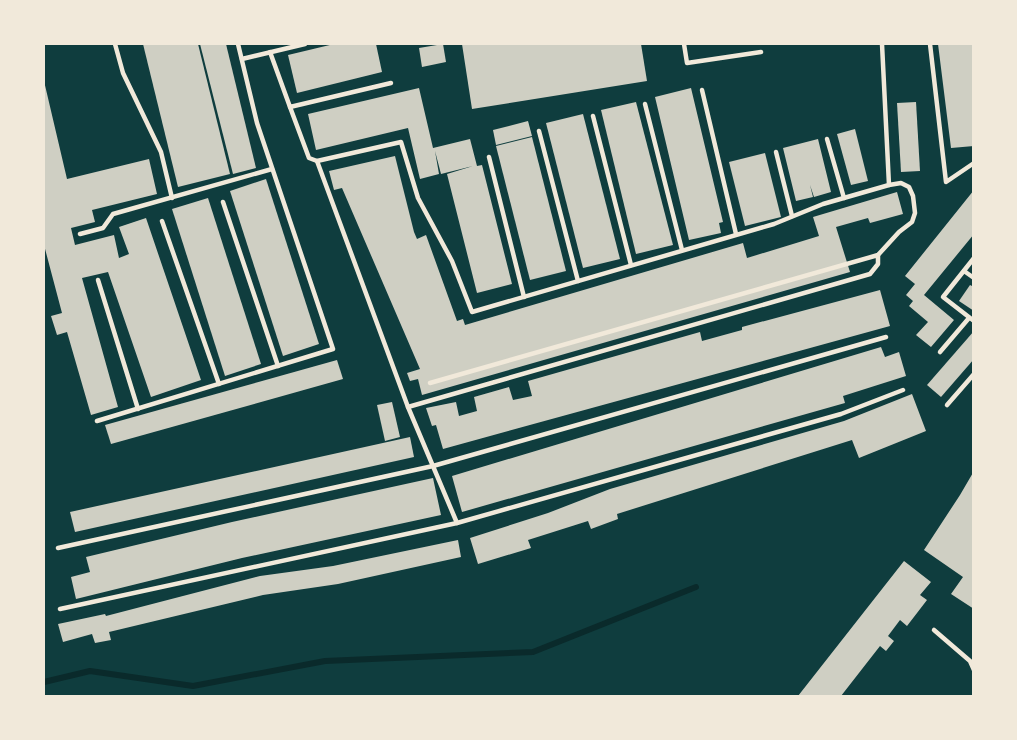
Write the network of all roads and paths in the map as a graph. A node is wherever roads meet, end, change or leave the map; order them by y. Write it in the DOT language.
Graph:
graph roads {
  1 [pos="115,44"];
  2 [pos="238,44"];
  3 [pos="305,44"];
  4 [pos="684,44"];
  5 [pos="882,44"];
  6 [pos="930,44"];
  7 [pos="270,52"];
  8 [pos="761,52"];
  9 [pos="242,59"];
  10 [pos="391,83"];
  11 [pos="702,90"];
  12 [pos="645,104"];
  13 [pos="290,107"];
  14 [pos="593,116"];
  15 [pos="539,131"];
  16 [pos="827,139"];
  17 [pos="776,152"];
  18 [pos="489,157"];
  19 [pos="317,161"];
  20 [pos="974,163"];
  21 [pos="272,169"];
  22 [pos="889,185"];
  23 [pos="172,198"];
  24 [pos="844,198"];
  25 [pos="223,202"];
  26 [pos="792,216"];
  27 [pos="162,221"];
  28 [pos="80,234"];
  29 [pos="736,234"];
  30 [pos="682,250"];
  31 [pos="878,255"];
  32 [pos="974,258"];
  33 [pos="631,265"];
  34 [pos="963,271"];
  35 [pos="974,278"];
  36 [pos="98,280"];
  37 [pos="578,281"];
  38 [pos="524,297"];
  39 [pos="971,320"];
  40 [pos="886,337"];
  41 [pos="940,352"];
  42 [pos="278,366"];
  43 [pos="974,374"];
  44 [pos="430,383"];
  45 [pos="219,384"];
  46 [pos="903,390"];
  47 [pos="947,405"];
  48 [pos="408,407"];
  49 [pos="138,409"];
  50 [pos="97,421"];
  51 [pos="433,466"];
  52 [pos="457,523"];
  53 [pos="58,548"];
  54 [pos="60,609"];
  55 [pos="934,630"];
  56 [pos="974,670"];
  1 -- 23 [label="lane"];
  2 -- 9 [label="lane"];
  3 -- 7 [label="lane"];
  4 -- 8 [label="lane"];
  5 -- 22 [label="lane"];
  6 -- 20 [label="lane"];
  7 -- 9 [label="lane"];
  7 -- 13 [label="lane"];
  9 -- 21 [label="lane"];
  10 -- 13 [label="lane"];
  11 -- 29 [label="lane"];
  12 -- 30 [label="lane"];
  13 -- 19 [label="lane"];
  14 -- 33 [label="lane"];
  15 -- 37 [label="lane"];
  16 -- 24 [label="lane"];
  17 -- 26 [label="lane"];
  18 -- 38 [label="lane"];
  19 -- 38 [label="lane"];
  19 -- 48 [label="lane"];
  21 -- 23 [label="lane"];
  21 -- 42 [label="lane"];
  22 -- 24 [label="lane"];
  22 -- 31 [label="lane"];
  23 -- 28 [label="lane"];
  24 -- 26 [label="lane"];
  25 -- 42 [label="lane"];
  26 -- 29 [label="lane"];
  27 -- 45 [label="lane"];
  29 -- 30 [label="lane"];
  30 -- 33 [label="lane"];
  31 -- 44 [label="lane"];
  31 -- 48 [label="lane"];
  32 -- 34 [label="lane"];
  33 -- 37 [label="lane"];
  34 -- 35 [label="lane"];
  34 -- 39 [label="lane"];
  36 -- 49 [label="lane"];
  37 -- 38 [label="lane"];
  39 -- 41 [label="lane"];
  40 -- 51 [label="lane"];
  42 -- 45 [label="lane"];
  43 -- 47 [label="lane"];
  45 -- 49 [label="lane"];
  46 -- 52 [label="lane"];
  48 -- 51 [label="lane"];
  49 -- 50 [label="lane"];
  51 -- 52 [label="lane"];
  51 -- 53 [label="lane"];
  52 -- 54 [label="lane"];
  55 -- 56 [label="lane"];
}
